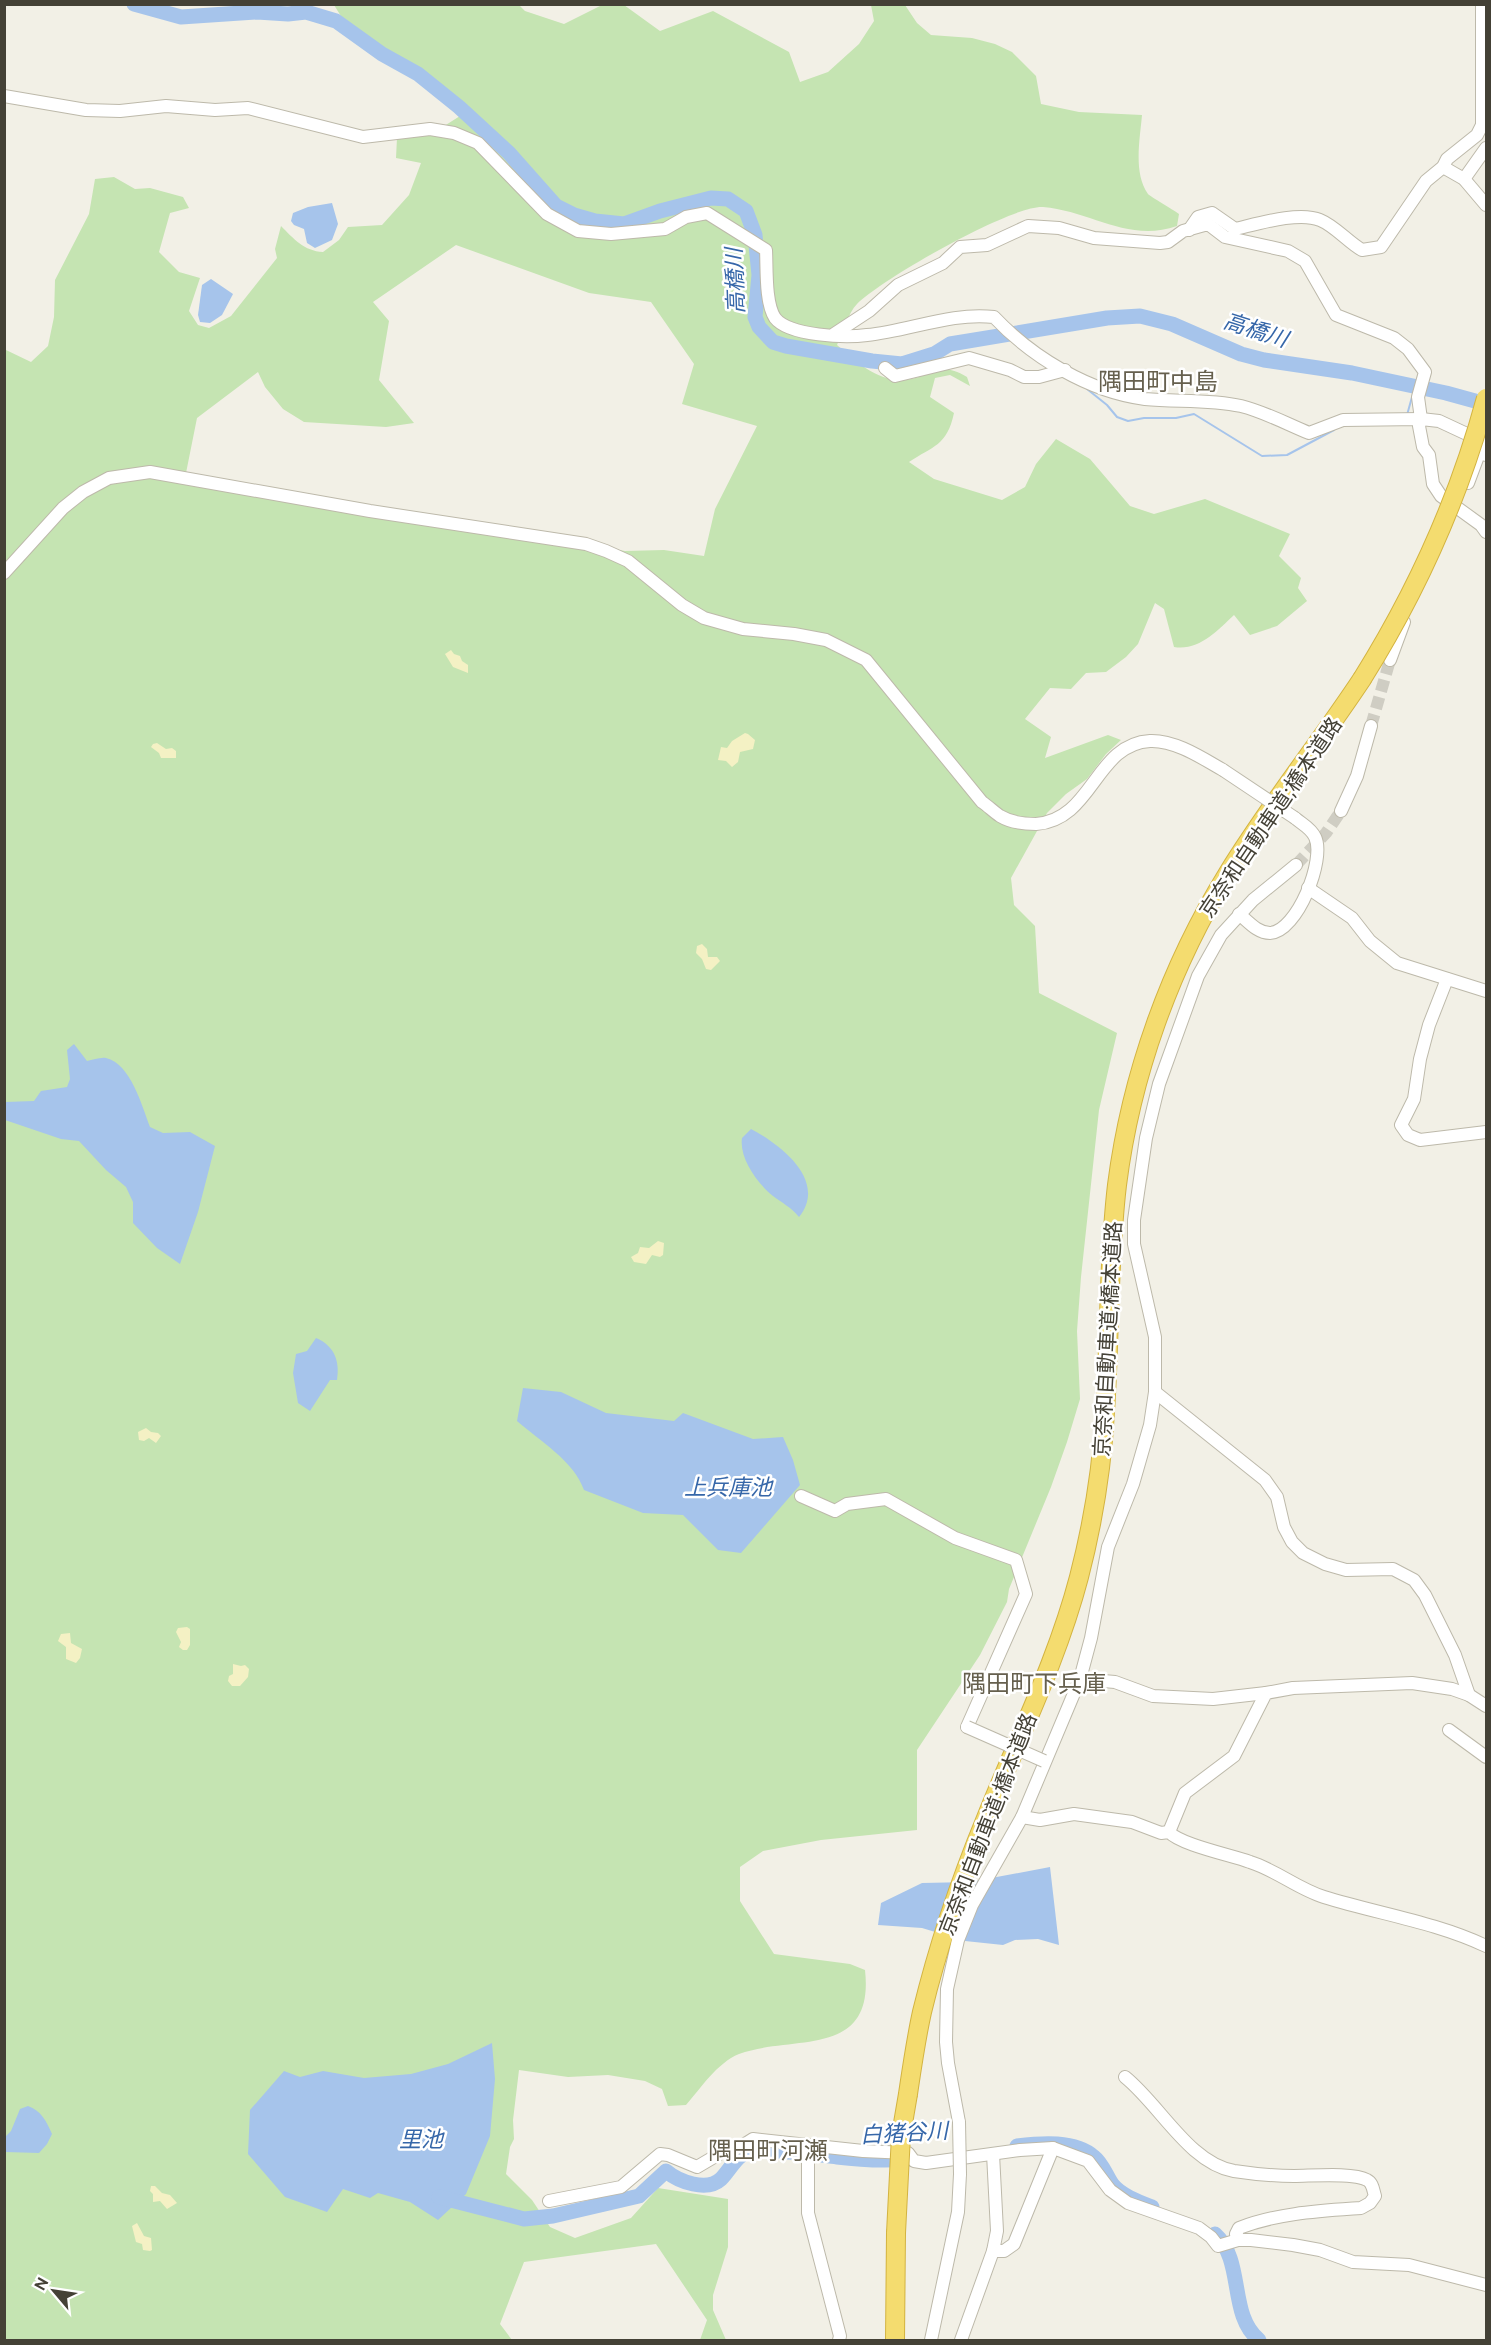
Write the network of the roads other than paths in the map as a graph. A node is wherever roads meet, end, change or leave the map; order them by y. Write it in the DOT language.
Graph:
graph roads {
  1 [pos="1482,4"];
  2 [pos="4,96"];
  3 [pos="1486,148"];
  4 [pos="1443,167"];
  5 [pos="1464,179"];
  6 [pos="1486,205"];
  7 [pos="1189,230"];
  8 [pos="834,334"];
  9 [pos="885,368"];
  10 [pos="1065,370"];
  11 [pos="1486,398"];
  12 [pos="1421,419"];
  13 [pos="1486,424"];
  14 [pos="1484,452"];
  15 [pos="1457,508"];
  16 [pos="1486,532"];
  17 [pos="4,573"];
  18 [pos="1390,660"];
  19 [pos="1371,726"];
  20 [pos="1341,811"];
  21 [pos="1296,865"];
  22 [pos="1308,888"];
  23 [pos="1239,914"];
  24 [pos="1447,979"];
  25 [pos="1486,991"];
  26 [pos="1486,1132"];
  27 [pos="1155,1392"];
  28 [pos="801,1496"];
  29 [pos="1080,1678"];
  30 [pos="1266,1693"];
  31 [pos="1468,1695"];
  32 [pos="1486,1706"];
  33 [pos="1449,1730"];
  34 [pos="1486,1757"];
  35 [pos="1044,1761"];
  36 [pos="1022,1817"];
  37 [pos="1169,1832"];
  38 [pos="1486,1946"];
  39 [pos="1125,2077"];
  40 [pos="808,2145"];
  41 [pos="1053,2148"];
  42 [pos="993,2154"];
  43 [pos="549,2201"];
  44 [pos="1229,2243"];
  45 [pos="993,2251"];
  46 [pos="1486,2285"];
  47 [pos="839,2340"];
  48 [pos="895,2340"];
  49 [pos="931,2340"];
  50 [pos="961,2340"];
  1 -- 4 [label="street"];
  2 -- 8 [label="street"];
  3 -- 5 [label="street"];
  4 -- 5 [label="street"];
  4 -- 7 [label="street"];
  5 -- 6 [label="street"];
  7 -- 8 [label="street"];
  7 -- 12 [label="street"];
  8 -- 10 [label="street"];
  9 -- 10 [label="street"];
  10 -- 12 [label="street"];
  11 -- 48 [label="highway, 京奈和自動車道;橋本道路, bridge"];
  12 -- 14 [label="street"];
  12 -- 15 [label="street"];
  13 -- 14 [label="street"];
  14 -- 15 [label="street"];
  15 -- 16 [label="street"];
  15 -- 18 [label="street"];
  17 -- 22 [label="street, bridge"];
  19 -- 20 [label="street"];
  21 -- 23 [label="street"];
  22 -- 23 [label="street"];
  22 -- 24 [label="street"];
  23 -- 27 [label="street"];
  24 -- 25 [label="street"];
  24 -- 26 [label="street"];
  27 -- 29 [label="street"];
  27 -- 31 [label="street"];
  28 -- 35 [label="street, bridge"];
  29 -- 30 [label="street"];
  29 -- 35 [label="street"];
  30 -- 31 [label="street"];
  30 -- 37 [label="street"];
  31 -- 32 [label="street"];
  33 -- 34 [label="street"];
  35 -- 36 [label="street"];
  36 -- 37 [label="street"];
  36 -- 49 [label="street, bridge"];
  37 -- 38 [label="street"];
  39 -- 44 [label="street"];
  40 -- 42 [label="street"];
  40 -- 43 [label="street"];
  40 -- 47 [label="street"];
  41 -- 42 [label="street"];
  41 -- 44 [label="street"];
  41 -- 45 [label="street"];
  42 -- 45 [label="street"];
  44 -- 46 [label="street"];
  45 -- 50 [label="street"];
}
